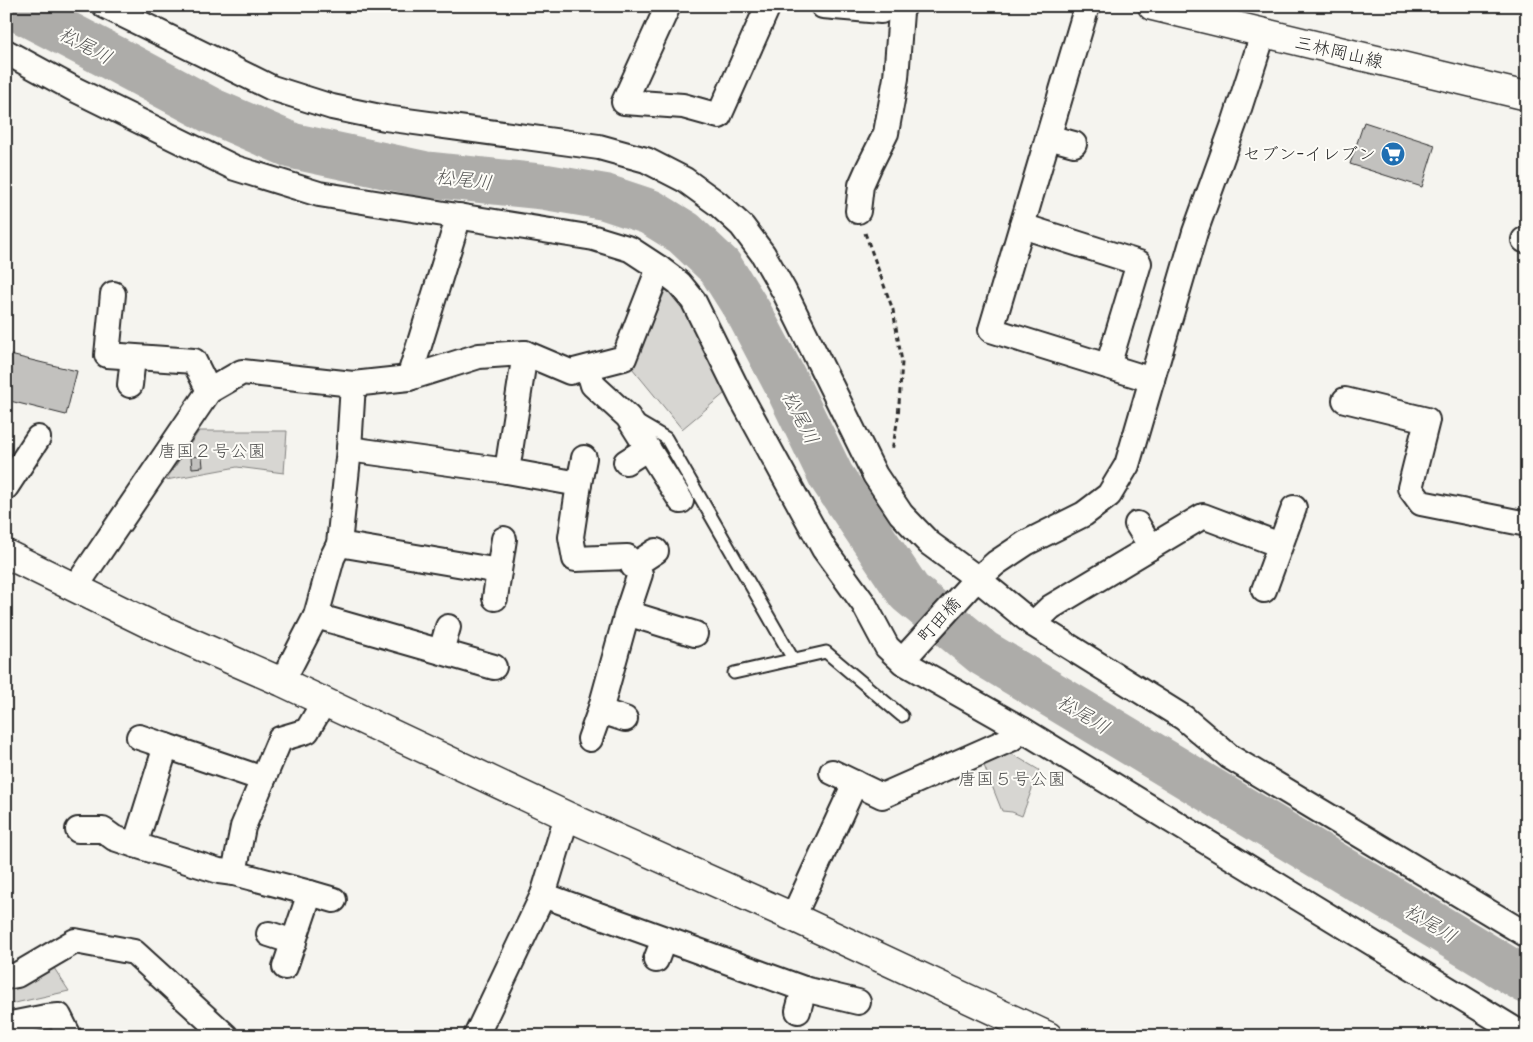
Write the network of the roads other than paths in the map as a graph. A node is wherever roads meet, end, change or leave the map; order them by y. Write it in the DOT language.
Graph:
graph roads {
  1 [pos="105,6"];
  2 [pos="668,6"];
  3 [pos="768,6"];
  4 [pos="823,6"];
  5 [pos="890,6"];
  6 [pos="904,6"];
  7 [pos="1087,6"];
  8 [pos="1152,6"];
  9 [pos="1263,34"];
  10 [pos="6,52"];
  11 [pos="1527,96"];
  12 [pos="1048,137"];
  13 [pos="1074,144"];
  14 [pos="858,212"];
  15 [pos="459,216"];
  16 [pos="1022,226"];
  17 [pos="659,268"];
  18 [pos="113,294"];
  19 [pos="525,354"];
  20 [pos="133,357"];
  21 [pos="1108,366"];
  22 [pos="588,368"];
  23 [pos="409,378"];
  24 [pos="1152,380"];
  25 [pos="353,384"];
  26 [pos="130,385"];
  27 [pos="209,391"];
  28 [pos="1344,400"];
  29 [pos="628,417"];
  30 [pos="38,438"];
  31 [pos="648,448"];
  32 [pos="349,449"];
  33 [pos="584,458"];
  34 [pos="626,462"];
  35 [pos="507,472"];
  36 [pos="8,481"];
  37 [pos="579,484"];
  38 [pos="681,501"];
  39 [pos="1294,508"];
  40 [pos="1137,524"];
  41 [pos="1527,524"];
  42 [pos="504,539"];
  43 [pos="338,544"];
  44 [pos="1280,545"];
  45 [pos="1151,547"];
  46 [pos="656,551"];
  47 [pos="6,554"];
  48 [pos="633,566"];
  49 [pos="499,571"];
  50 [pos="974,583"];
  51 [pos="75,588"];
  52 [pos="1264,590"];
  53 [pos="495,598"];
  54 [pos="627,613"];
  55 [pos="316,616"];
  56 [pos="1033,624"];
  57 [pos="448,627"];
  58 [pos="695,634"];
  59 [pos="440,651"];
  60 [pos="906,657"];
  61 [pos="793,659"];
  62 [pos="494,666"];
  63 [pos="734,673"];
  64 [pos="282,682"];
  65 [pos="324,702"];
  66 [pos="600,711"];
  67 [pos="902,716"];
  68 [pos="625,719"];
  69 [pos="1023,730"];
  70 [pos="139,737"];
  71 [pos="590,739"];
  72 [pos="166,746"];
  73 [pos="832,772"];
  74 [pos="263,779"];
  75 [pos="855,783"];
  76 [pos="567,816"];
  77 [pos="78,830"];
  78 [pos="135,846"];
  79 [pos="234,873"];
  80 [pos="310,893"];
  81 [pos="543,895"];
  82 [pos="334,900"];
  83 [pos="793,917"];
  84 [pos="269,934"];
  85 [pos="1527,935"];
  86 [pos="294,942"];
  87 [pos="286,967"];
  88 [pos="6,977"];
  89 [pos="858,1002"];
  90 [pos="6,1025"];
  91 [pos="69,1036"];
  92 [pos="226,1036"];
  93 [pos="476,1036"];
  94 [pos="1048,1036"];
  95 [pos="1525,1036"];
  1 -- 50 [label="street"];
  2 -- 3 [label="street"];
  4 -- 5 [label="street"];
  6 -- 14 [label="street"];
  7 -- 12 [label="street"];
  8 -- 9 [label="street, 三林岡山線"];
  9 -- 11 [label="street, 三林岡山線"];
  9 -- 24 [label="street, 町田橋"];
  10 -- 15 [label="street"];
  12 -- 13 [label="street"];
  12 -- 16 [label="street"];
  15 -- 17 [label="street"];
  15 -- 23 [label="street"];
  16 -- 21 [label="street"];
  16 -- 21 [label="street"];
  17 -- 22 [label="street"];
  17 -- 60 [label="street"];
  18 -- 20 [label="street"];
  19 -- 22 [label="street"];
  19 -- 23 [label="street"];
  19 -- 35 [label="street"];
  20 -- 26 [label="street"];
  20 -- 27 [label="street"];
  21 -- 24 [label="street"];
  22 -- 29 [label="street"];
  23 -- 25 [label="street"];
  24 -- 50 [label="street, 町田橋"];
  25 -- 27 [label="street"];
  25 -- 32 [label="street"];
  27 -- 51 [label="street"];
  28 -- 41 [label="street"];
  29 -- 31 [label="street"];
  29 -- 61 [label="lane"];
  30 -- 36 [label="street"];
  31 -- 34 [label="street"];
  31 -- 38 [label="street"];
  32 -- 35 [label="street"];
  32 -- 43 [label="street"];
  33 -- 37 [label="street"];
  35 -- 37 [label="street"];
  37 -- 48 [label="street"];
  39 -- 44 [label="street"];
  40 -- 45 [label="street"];
  42 -- 49 [label="street"];
  43 -- 49 [label="street"];
  43 -- 55 [label="street"];
  44 -- 45 [label="street"];
  44 -- 52 [label="street"];
  45 -- 56 [label="street"];
  46 -- 48 [label="street"];
  47 -- 51 [label="street"];
  48 -- 54 [label="street"];
  49 -- 53 [label="street"];
  50 -- 56 [label="street"];
  50 -- 60 [label="street, 町田橋"];
  51 -- 64 [label="street"];
  54 -- 58 [label="street"];
  54 -- 66 [label="street"];
  55 -- 59 [label="street"];
  55 -- 64 [label="street"];
  56 -- 85 [label="street"];
  57 -- 59 [label="street"];
  59 -- 62 [label="street"];
  60 -- 69 [label="street"];
  61 -- 63 [label="lane"];
  61 -- 67 [label="lane"];
  64 -- 65 [label="street"];
  65 -- 74 [label="street"];
  65 -- 76 [label="street"];
  66 -- 68 [label="street"];
  66 -- 71 [label="street"];
  69 -- 75 [label="street"];
  69 -- 95 [label="street"];
  70 -- 72 [label="street"];
  72 -- 74 [label="street"];
  72 -- 78 [label="street"];
  73 -- 75 [label="street"];
  74 -- 79 [label="street"];
  75 -- 83 [label="street"];
  76 -- 81 [label="street"];
  76 -- 83 [label="street"];
  77 -- 78 [label="street"];
  78 -- 79 [label="street"];
  79 -- 80 [label="street"];
  80 -- 82 [label="street"];
  80 -- 86 [label="street"];
  81 -- 89 [label="street"];
  81 -- 93 [label="street"];
  83 -- 94 [label="street"];
  84 -- 86 [label="street"];
  86 -- 87 [label="street"];
  88 -- 92 [label="street"];
  90 -- 91 [label="street"];
}
